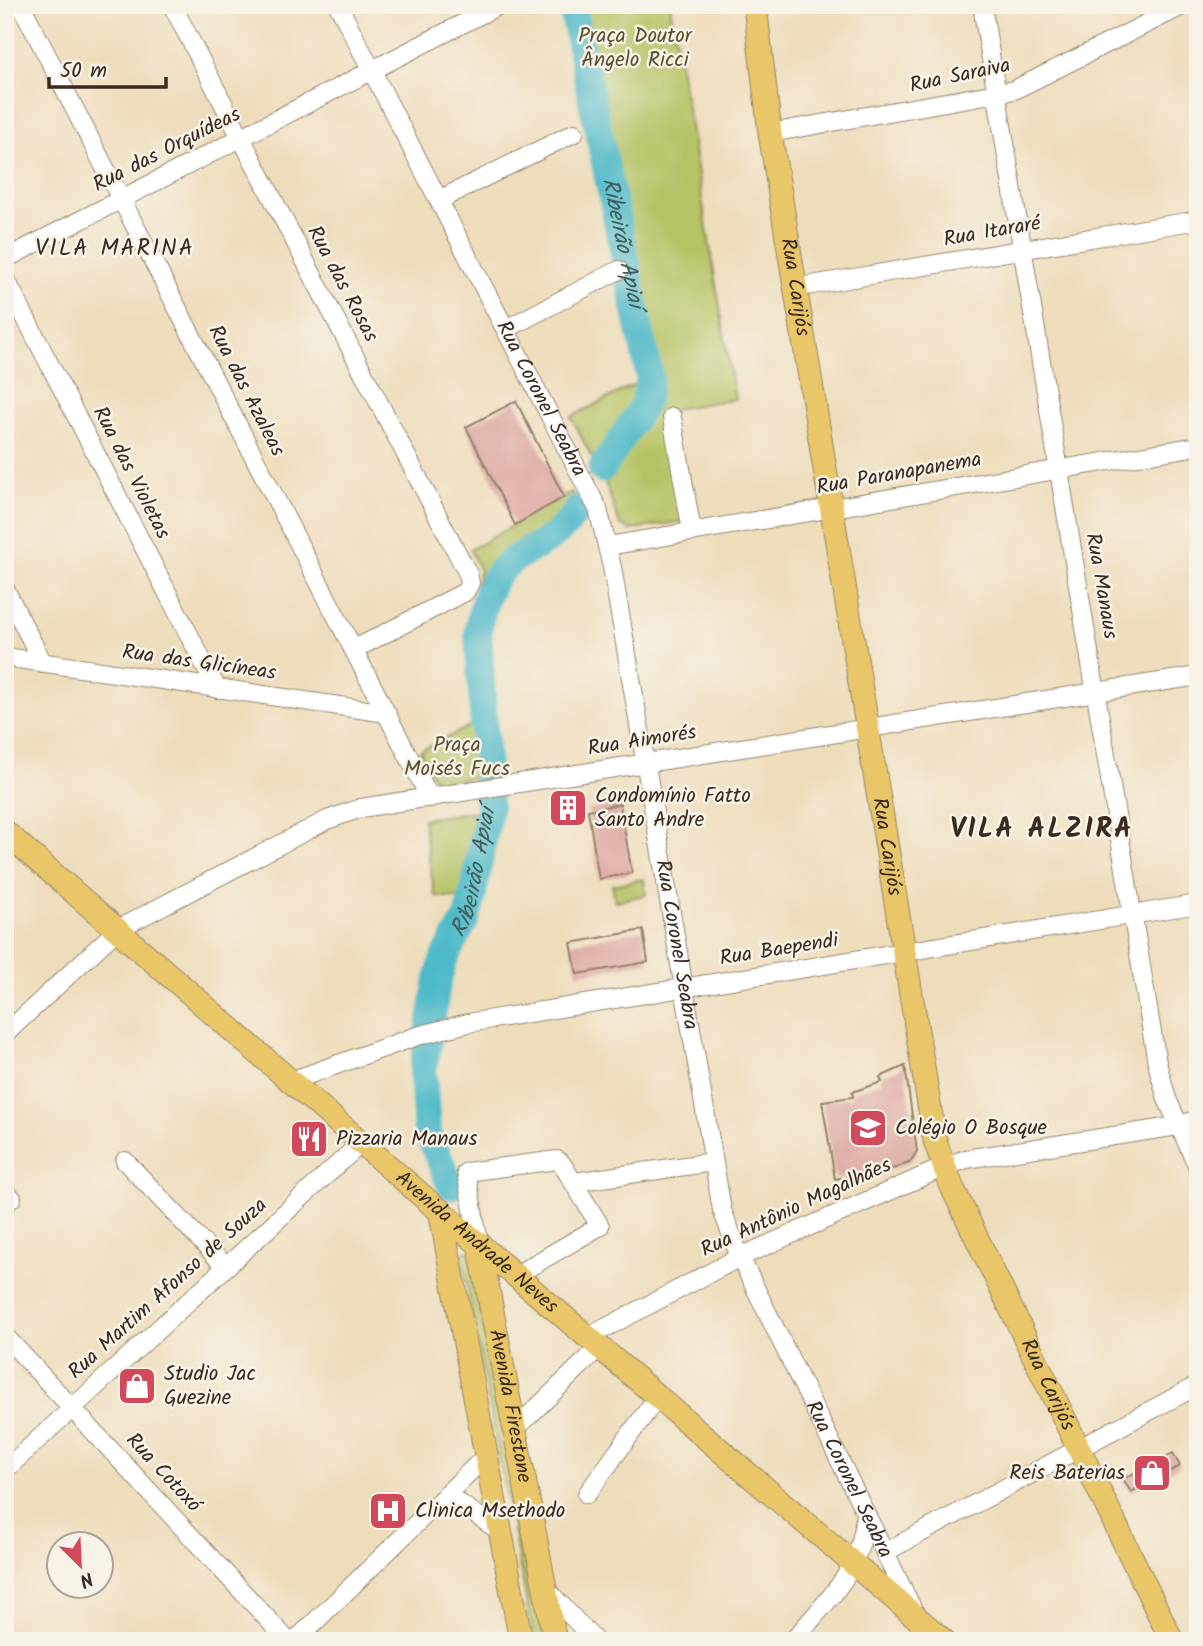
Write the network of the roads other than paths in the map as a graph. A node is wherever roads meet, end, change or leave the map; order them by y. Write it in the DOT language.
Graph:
graph roads {
  1 [pos="21,5"];
  2 [pos="172,5"];
  3 [pos="338,5"];
  4 [pos="499,5"];
  5 [pos="755,5"];
  6 [pos="982,5"];
  7 [pos="1184,5"];
  8 [pos="371,70"];
  9 [pos="998,95"];
  10 [pos="574,132"];
  11 [pos="770,133"];
  12 [pos="240,138"];
  13 [pos="121,199"];
  14 [pos="439,200"];
  15 [pos="1198,220"];
  16 [pos="1024,249"];
  17 [pos="5,259"];
  18 [pos="619,270"];
  19 [pos="5,278"];
  20 [pos="794,288"];
  21 [pos="506,328"];
  22 [pos="672,417"];
  23 [pos="1198,446"];
  24 [pos="1058,469"];
  25 [pos="831,509"];
  26 [pos="692,532"];
  27 [pos="608,546"];
  28 [pos="5,589"];
  29 [pos="355,649"];
  30 [pos="5,657"];
  31 [pos="43,663"];
  32 [pos="1198,676"];
  33 [pos="216,689"];
  34 [pos="1096,692"];
  35 [pos="387,713"];
  36 [pos="867,729"];
  37 [pos="645,764"];
  38 [pos="430,798"];
  39 [pos="5,832"];
  40 [pos="1198,904"];
  41 [pos="1132,914"];
  42 [pos="118,929"];
  43 [pos="904,952"];
  44 [pos="683,989"];
  45 [pos="5,1034"];
  46 [pos="291,1081"];
  47 [pos="1198,1119"];
  48 [pos="1178,1126"];
  49 [pos="361,1143"];
  50 [pos="125,1161"];
  51 [pos="713,1162"];
  52 [pos="944,1167"];
  53 [pos="1198,1167"];
  54 [pos="574,1182"];
  55 [pos="440,1210"];
  56 [pos="479,1243"];
  57 [pos="740,1257"];
  58 [pos="226,1268"];
  59 [pos="516,1275"];
  60 [pos="5,1336"];
  61 [pos="594,1342"];
  62 [pos="1198,1385"];
  63 [pos="658,1396"];
  64 [pos="72,1408"];
  65 [pos="515,1429"];
  66 [pos="1081,1448"];
  67 [pos="486,1456"];
  68 [pos="5,1470"];
  69 [pos="446,1494"];
  70 [pos="587,1494"];
  71 [pos="865,1512"];
  72 [pos="500,1532"];
  73 [pos="885,1552"];
  74 [pos="854,1566"];
  75 [pos="546,1589"];
  76 [pos="918,1621"];
  77 [pos="288,1641"];
  78 [pos="295,1641"];
  79 [pos="521,1641"];
  80 [pos="555,1641"];
  81 [pos="596,1641"];
  82 [pos="793,1641"];
  83 [pos="944,1641"];
  84 [pos="1172,1641"];
  1 -- 13 [label="street, Rua das Azaleas"];
  2 -- 12 [label="street, Rua das Rosas"];
  3 -- 8 [label="street, Rua Coronel Seabra"];
  4 -- 8 [label="street, Rua das Orquídeas"];
  5 -- 11 [label="main road, Rua Carijós"];
  6 -- 9 [label="street, Rua Manaus"];
  7 -- 9 [label="street, Rua Saraiva"];
  8 -- 12 [label="street, Rua das Orquídeas"];
  8 -- 14 [label="street, Rua Coronel Seabra"];
  9 -- 11 [label="street, Rua Saraiva"];
  9 -- 16 [label="street, Rua Manaus"];
  10 -- 14 [label="street"];
  11 -- 20 [label="main road, Rua Carijós"];
  12 -- 13 [label="street, Rua das Orquídeas"];
  12 -- 29 [label="street, Rua das Rosas"];
  13 -- 17 [label="street, Rua das Orquídeas"];
  13 -- 29 [label="street, Rua das Azaleas"];
  14 -- 21 [label="street, Rua Coronel Seabra"];
  15 -- 16 [label="street, Rua Itararé"];
  16 -- 20 [label="street, Rua Itararé"];
  16 -- 24 [label="street, Rua Manaus"];
  18 -- 21 [label="street"];
  19 -- 33 [label="street, Rua das Violetas"];
  20 -- 25 [label="main road, Rua Carijós"];
  21 -- 27 [label="street, Rua Coronel Seabra"];
  22 -- 26 [label="street"];
  23 -- 24 [label="street, Rua Paranapanema"];
  24 -- 25 [label="street, Rua Paranapanema"];
  24 -- 34 [label="street, Rua Manaus"];
  25 -- 26 [label="street, Rua Paranapanema"];
  25 -- 36 [label="main road, Rua Carijós"];
  26 -- 27 [label="street, Rua Paranapanema"];
  27 -- 37 [label="street, Rua Coronel Seabra"];
  28 -- 31 [label="street"];
  29 -- 35 [label="street, Rua das Azaleas"];
  30 -- 31 [label="street, Rua das Glicíneas"];
  31 -- 33 [label="street, Rua das Glicíneas"];
  32 -- 34 [label="street, Rua Aimorés"];
  33 -- 35 [label="street, Rua das Glicíneas"];
  34 -- 36 [label="street, Rua Aimorés"];
  34 -- 41 [label="street, Rua Manaus"];
  35 -- 38 [label="street, Rua das Azaleas"];
  36 -- 37 [label="street, Rua Aimorés"];
  36 -- 43 [label="main road, Rua Carijós"];
  37 -- 38 [label="street, Rua Aimorés"];
  37 -- 44 [label="street, Rua Coronel Seabra"];
  38 -- 42 [label="street, Rua Aimorés"];
  39 -- 42 [label="main road, Avenida Andrade Neves"];
  40 -- 41 [label="street, Rua Baependi"];
  41 -- 43 [label="street, Rua Baependi"];
  41 -- 48 [label="street, Rua Manaus"];
  42 -- 45 [label="street, Rua Aimorés"];
  42 -- 46 [label="main road, Avenida Andrade Neves"];
  43 -- 44 [label="street, Rua Baependi"];
  43 -- 52 [label="main road, Rua Carijós"];
  44 -- 46 [label="street, Rua Baependi"];
  44 -- 51 [label="street, Rua Coronel Seabra"];
  46 -- 49 [label="main road, Avenida Andrade Neves"];
  47 -- 48 [label="street, Rua Antônio Magalhães"];
  48 -- 52 [label="street, Rua Antônio Magalhães"];
  48 -- 53 [label="street, Rua Manaus"];
  49 -- 55 [label="main road, Avenida Andrade Neves"];
  49 -- 58 [label="street, Rua Martim Afonso de Souza"];
  50 -- 58 [label="street"];
  51 -- 54 [label="street"];
  51 -- 57 [label="street, Rua Coronel Seabra"];
  52 -- 57 [label="street, Rua Antônio Magalhães"];
  52 -- 66 [label="main road, Rua Carijós"];
  54 -- 56 [label="street, Avenida Firestone"];
  54 -- 59 [label="street"];
  55 -- 56 [label="main road, Avenida Andrade Neves"];
  55 -- 67 [label="main road, Avenida Firestone"];
  56 -- 59 [label="main road, Avenida Andrade Neves"];
  56 -- 65 [label="main road, Avenida Firestone"];
  57 -- 61 [label="street, Rua Antônio Magalhães"];
  57 -- 71 [label="street, Rua Coronel Seabra"];
  58 -- 64 [label="street, Rua Martim Afonso de Souza"];
  59 -- 61 [label="main road, Avenida Andrade Neves"];
  60 -- 64 [label="street, Rua Cotoxó"];
  61 -- 63 [label="main road, Avenida Andrade Neves"];
  61 -- 65 [label="street, Rua Antônio Magalhães"];
  62 -- 66 [label="street"];
  63 -- 70 [label="street"];
  63 -- 74 [label="main road, Avenida Andrade Neves"];
  64 -- 68 [label="street, Rua Martim Afonso de Souza"];
  64 -- 77 [label="street, Rua Cotoxó"];
  65 -- 75 [label="main road, Avenida Firestone"];
  66 -- 73 [label="street"];
  66 -- 84 [label="main road, Rua Carijós"];
  67 -- 69 [label="street"];
  67 -- 72 [label="main road, Avenida Firestone"];
  69 -- 72 [label="street"];
  69 -- 78 [label="street"];
  71 -- 73 [label="street, Rua Coronel Seabra"];
  71 -- 74 [label="street"];
  72 -- 79 [label="main road, Avenida Firestone"];
  73 -- 76 [label="street, Rua Coronel Seabra"];
  74 -- 76 [label="main road, Avenida Andrade Neves"];
  74 -- 82 [label="street"];
  75 -- 80 [label="main road, Avenida Firestone"];
  75 -- 81 [label="street"];
  76 -- 83 [label="main road, Rua Coronel Seabra"];
}
